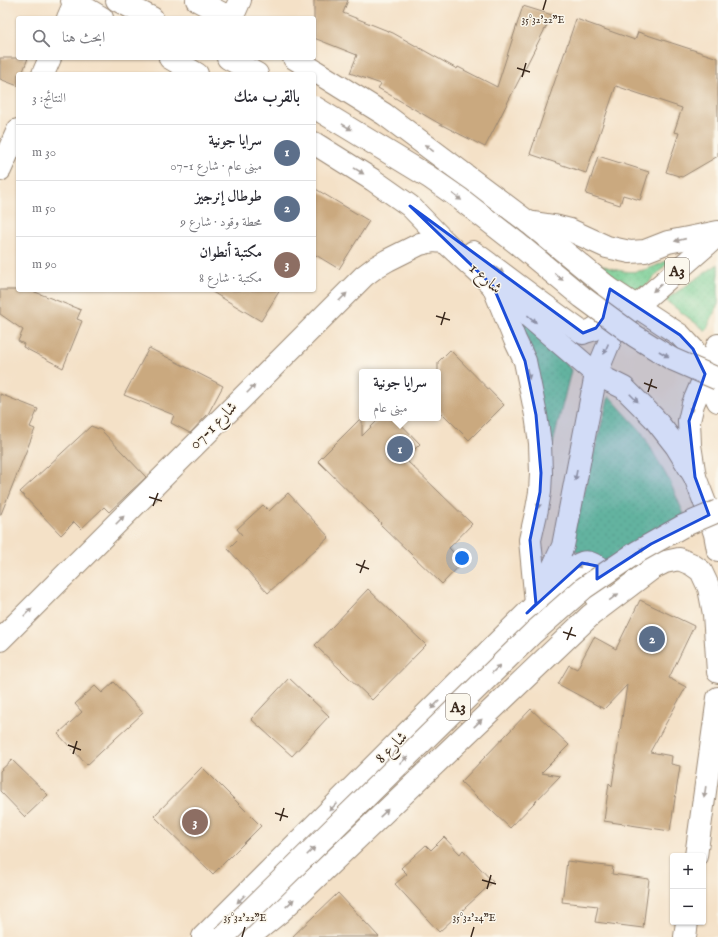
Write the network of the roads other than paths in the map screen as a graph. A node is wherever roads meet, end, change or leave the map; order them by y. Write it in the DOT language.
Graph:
graph roads {
  1 [pos="117,0"];
  2 [pos="197,0"];
  3 [pos="240,0"];
  4 [pos="72,7"];
  5 [pos="147,15"];
  6 [pos="97,16"];
  7 [pos="227,16"];
  8 [pos="232,16"];
  9 [pos="49,60"];
  10 [pos="173,60"];
  11 [pos="232,60"];
  12 [pos="297,60"];
  13 [pos="44,72"];
  14 [pos="194,72"];
  15 [pos="253,72"];
  16 [pos="316,108"];
  17 [pos="16,134"];
  18 [pos="316,144"];
  19 [pos="0,170"];
  20 [pos="410,206"];
  21 [pos="528,222"];
  22 [pos="718,232"];
  23 [pos="718,235"];
  24 [pos="445,242"];
  25 [pos="493,286"];
  26 [pos="610,289"];
  27 [pos="636,307"];
  28 [pos="718,345"];
  29 [pos="596,374"];
  30 [pos="712,377"];
  31 [pos="718,401"];
  32 [pos="695,477"];
  33 [pos="718,511"];
  34 [pos="718,550"];
  35 [pos="531,608"];
  36 [pos="591,615"];
  37 [pos="0,640"];
  38 [pos="718,672"];
  39 [pos="718,698"];
  40 [pos="696,853"];
  41 [pos="687,925"];
  42 [pos="203,937"];
  43 [pos="223,937"];
  44 [pos="249,937"];
  45 [pos="685,937"];
  1 -- 5 [label="main road"];
  2 -- 7 [label="main road"];
  3 -- 8 [label="main road"];
  4 -- 6 [label="main road"];
  9 -- 13 [label="main road"];
  10 -- 14 [label="main road"];
  11 -- 15 [label="main road"];
  21 -- 12 [label="main road, one-way"];
  16 -- 30 [label="main road, one-way, bridge"];
  17 -- 19 [label="main road"];
  18 -- 20 [label="main road, شارع 1, one-way"];
  20 -- 24 [label="main road, شارع 1"];
  20 -- 26 [label="main road, one-way"];
  22 -- 21 [label="main road, one-way"];
  21 -- 26 [label="main road"];
  23 -- 27 [label="main road, A3, one-way"];
  24 -- 25 [label="main road, شارع 1"];
  37 -- 24 [label="main road, شارع 1-07, one-way"];
  25 -- 29 [label="main road, شارع 1, one-way"];
  25 -- 35 [label="main road, one-way"];
  26 -- 27 [label="main road"];
  27 -- 29 [label="main road, A3, one-way"];
  27 -- 30 [label="main road"];
  28 -- 30 [label="main road"];
  29 -- 32 [label="main road, شارع 1, one-way"];
  29 -- 35 [label="main road, شارع 8 / A3, one-way"];
  30 -- 31 [label="main road"];
  30 -- 32 [label="main road, one-way"];
  32 -- 34 [label="main road"];
  43 -- 33 [label="main road, A3, one-way, bridge"];
  36 -- 35 [label="main road, one-way"];
  35 -- 42 [label="main road, شارع 8 / A3, one-way"];
  36 -- 38 [label="main road, one-way"];
  44 -- 36 [label="main road, one-way"];
  39 -- 40 [label="main road, one-way"];
  41 -- 45 [label="main road"];
}
